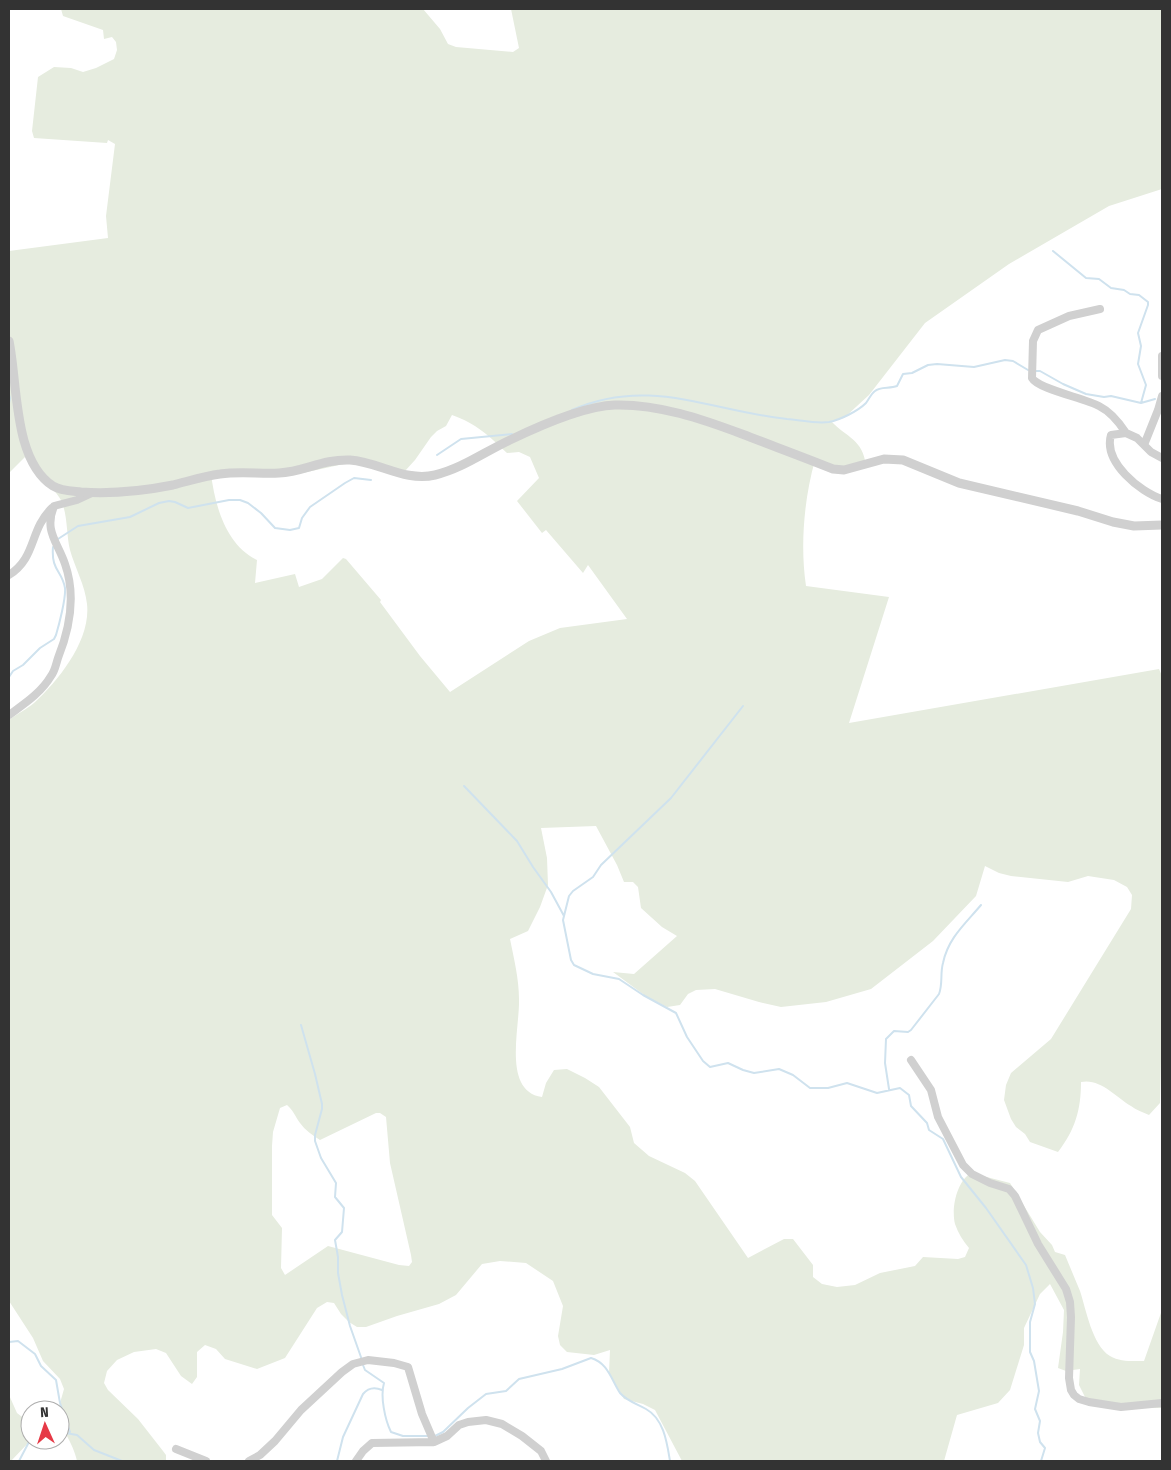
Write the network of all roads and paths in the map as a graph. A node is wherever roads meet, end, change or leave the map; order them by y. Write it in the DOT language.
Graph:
graph roads {
  1 [pos="1100,309"];
  2 [pos="9,342"];
  3 [pos="1162,356"];
  4 [pos="1162,376"];
  5 [pos="1162,396"];
  6 [pos="1126,433"];
  7 [pos="1144,445"];
  8 [pos="1162,458"];
  9 [pos="92,493"];
  10 [pos="1162,499"];
  11 [pos="54,506"];
  12 [pos="1162,525"];
  13 [pos="9,576"];
  14 [pos="9,714"];
  15 [pos="910,1060"];
  16 [pos="1162,1403"];
  17 [pos="434,1442"];
  18 [pos="176,1449"];
  19 [pos="206,1461"];
  20 [pos="249,1461"];
  21 [pos="356,1461"];
  22 [pos="546,1461"];
  1 -- 6 [label="street"];
  2 -- 9 [label="street"];
  3 -- 4 [label="street"];
  5 -- 7 [label="street"];
  6 -- 7 [label="street"];
  6 -- 10 [label="street"];
  7 -- 8 [label="street"];
  9 -- 11 [label="street"];
  9 -- 12 [label="street"];
  11 -- 13 [label="street"];
  11 -- 14 [label="street"];
  15 -- 16 [label="street"];
  17 -- 20 [label="street"];
  17 -- 21 [label="street"];
  17 -- 22 [label="street"];
  18 -- 19 [label="street"];
}
